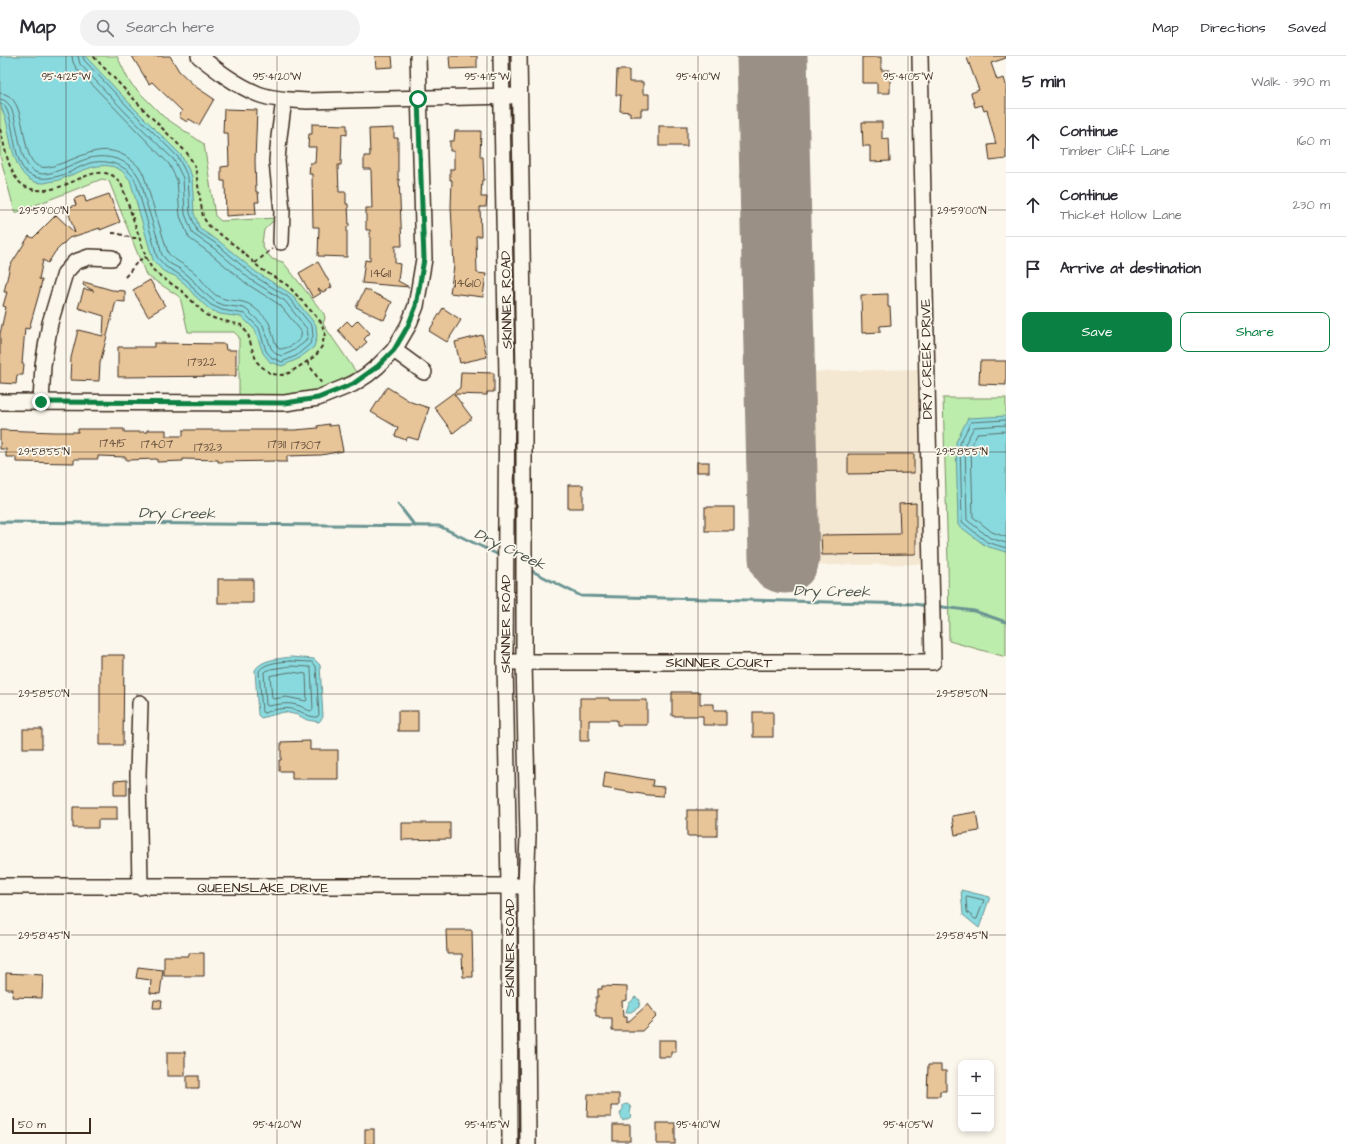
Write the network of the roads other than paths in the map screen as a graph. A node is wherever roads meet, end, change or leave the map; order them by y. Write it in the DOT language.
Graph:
graph roads {
  1 [pos="199,56"];
  2 [pos="418,56"];
  3 [pos="501,56"];
  4 [pos="519,56"];
  5 [pos="920,56"];
  6 [pos="519,96"];
  7 [pos="501,97"];
  8 [pos="418,99"];
  9 [pos="284,100"];
  10 [pos="281,242"];
  11 [pos="112,258"];
  12 [pos="394,350"];
  13 [pos="424,372"];
  14 [pos="0,402"];
  15 [pos="41,402"];
  16 [pos="505,662"];
  17 [pos="524,662"];
  18 [pos="933,662"];
  19 [pos="140,703"];
  20 [pos="0,886"];
  21 [pos="509,886"];
  22 [pos="140,887"];
  23 [pos="526,887"];
  24 [pos="510,1144"];
  25 [pos="528,1144"];
  1 -- 9 [label="street"];
  2 -- 8 [label="street"];
  3 -- 7 [label="street, SKINNER ROAD"];
  4 -- 6 [label="street, SKINNER ROAD"];
  5 -- 18 [label="street, DRY CREEK DRIVE"];
  6 -- 7 [label="street"];
  6 -- 17 [label="street, SKINNER ROAD"];
  7 -- 8 [label="street"];
  7 -- 16 [label="street, SKINNER ROAD"];
  8 -- 9 [label="street"];
  8 -- 12 [label="street"];
  9 -- 10 [label="street"];
  11 -- 15 [label="street"];
  12 -- 13 [label="street"];
  12 -- 15 [label="street"];
  14 -- 15 [label="street"];
  16 -- 17 [label="street, SKINNER COURT"];
  16 -- 21 [label="street, SKINNER ROAD"];
  17 -- 18 [label="street, SKINNER COURT"];
  17 -- 23 [label="street, SKINNER ROAD"];
  19 -- 22 [label="street"];
  20 -- 22 [label="street, QUEENSLAKE DRIVE"];
  21 -- 22 [label="street, QUEENSLAKE DRIVE"];
  21 -- 23 [label="street, QUEENSLAKE DRIVE"];
  21 -- 24 [label="street, SKINNER ROAD"];
  23 -- 25 [label="street, SKINNER ROAD"];
}
